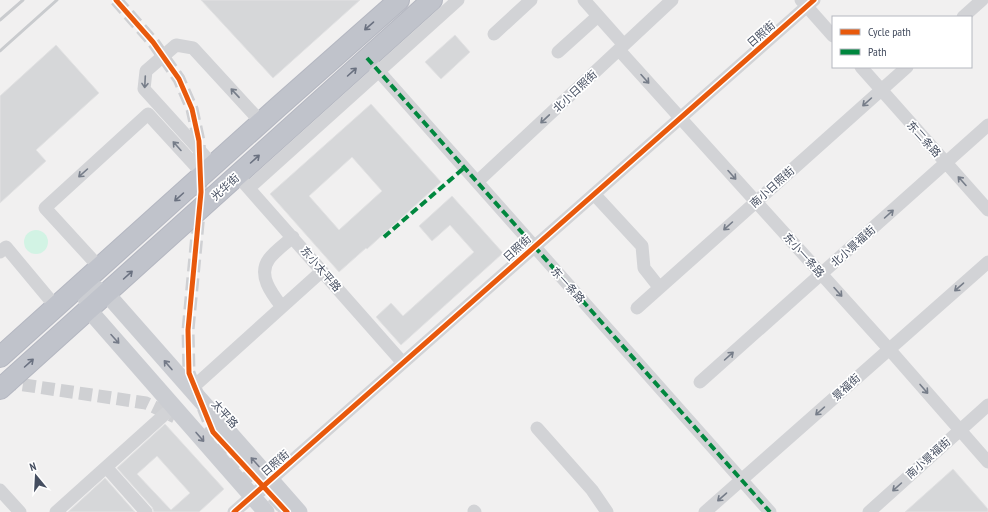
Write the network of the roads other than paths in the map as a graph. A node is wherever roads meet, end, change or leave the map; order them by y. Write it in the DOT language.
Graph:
graph roads {
  1 [pos="398,0"];
  2 [pos="432,0"];
  3 [pos="458,0"];
  4 [pos="531,0"];
  5 [pos="584,0"];
  6 [pos="672,0"];
  7 [pos="982,0"];
  8 [pos="807,2"];
  9 [pos="598,16"];
  10 [pos="964,16"];
  11 [pos="494,34"];
  12 [pos="832,35"];
  13 [pos="621,47"];
  14 [pos="558,52"];
  15 [pos="373,65"];
  16 [pos="861,68"];
  17 [pos="906,68"];
  18 [pos="881,90"];
  19 [pos="680,118"];
  20 [pos="261,122"];
  21 [pos="988,125"];
  22 [pos="946,163"];
  23 [pos="208,170"];
  24 [pos="244,182"];
  25 [pos="477,182"];
  26 [pos="594,194"];
  27 [pos="756,202"];
  28 [pos="988,210"];
  29 [pos="293,237"];
  30 [pos="534,246"];
  31 [pos="0,252"];
  32 [pos="988,262"];
  33 [pos="100,268"];
  34 [pos="322,271"];
  35 [pos="821,274"];
  36 [pos="82,283"];
  37 [pos="659,287"];
  38 [pos="107,294"];
  39 [pos="56,306"];
  40 [pos="282,307"];
  41 [pos="637,308"];
  42 [pos="89,310"];
  43 [pos="889,349"];
  44 [pos="0,357"];
  45 [pos="403,363"];
  46 [pos="700,382"];
  47 [pos="0,389"];
  48 [pos="190,390"];
  49 [pos="988,405"];
  50 [pos="174,406"];
  51 [pos="537,428"];
  52 [pos="960,430"];
  53 [pos="988,462"];
  54 [pos="106,467"];
  55 [pos="271,479"];
  56 [pos="742,480"];
  57 [pos="0,490"];
  58 [pos="252,496"];
  59 [pos="282,511"];
  60 [pos="20,512"];
  61 [pos="56,512"];
  62 [pos="146,512"];
  63 [pos="234,512"];
  64 [pos="607,512"];
  65 [pos="705,512"];
  66 [pos="770,512"];
  67 [pos="869,512"];
  1 -- 20 [label="highway, one-way"];
  2 -- 15 [label="highway, 光华街"];
  3 -- 15 [label="street"];
  4 -- 11 [label="street"];
  5 -- 9 [label="street, 东小一条路"];
  6 -- 13 [label="street, 北小日照街"];
  7 -- 10 [label="street"];
  8 -- 12 [label="street"];
  8 -- 19 [label="street, 日照街"];
  9 -- 13 [label="street, 东小一条路"];
  9 -- 14 [label="street"];
  13 -- 19 [label="street, 东小一条路, one-way"];
  13 -- 25 [label="street, 北小日照街, one-way"];
  15 -- 24 [label="highway, 光华街"];
  15 -- 25 [label="street, 东一条路"];
  16 -- 18 [label="street, 东二条路"];
  17 -- 18 [label="street, 南小日照街"];
  18 -- 22 [label="street, 东二条路"];
  18 -- 27 [label="street, 南小日照街, one-way"];
  19 -- 26 [label="street, 日照街"];
  19 -- 27 [label="street, 东小一条路, one-way"];
  20 -- 23 [label="highway"];
  20 -- 23 [label="street, one-way"];
  21 -- 22 [label="street, 北小景福街"];
  28 -- 22 [label="street, 东二条路, one-way"];
  35 -- 22 [label="street, 北小景福街, one-way"];
  23 -- 33 [label="highway, one-way"];
  23 -- 33 [label="street, one-way"];
  24 -- 29 [label="street, 东小太平路"];
  38 -- 24 [label="highway, 光华街, one-way"];
  25 -- 30 [label="street, 东一条路"];
  26 -- 30 [label="street, 日照街"];
  26 -- 37 [label="street"];
  27 -- 35 [label="street, 东小一条路"];
  27 -- 37 [label="street, 南小日照街, one-way"];
  29 -- 34 [label="street, 东小太平路"];
  29 -- 40 [label="street"];
  30 -- 45 [label="street, 日照街"];
  30 -- 56 [label="street, 东一条路"];
  31 -- 39 [label="street"];
  32 -- 43 [label="street, 景福街, one-way"];
  33 -- 36 [label="highway"];
  34 -- 40 [label="street"];
  34 -- 45 [label="street, 东小太平路"];
  35 -- 43 [label="street, 东小一条路, one-way"];
  46 -- 35 [label="street, 北小景福街, one-way"];
  36 -- 38 [label="main road, 太平路"];
  36 -- 39 [label="highway"];
  36 -- 42 [label="main road, 太平路"];
  37 -- 41 [label="street, 南小日照街"];
  38 -- 42 [label="highway, 光华街"];
  48 -- 38 [label="main road, 太平路, one-way"];
  39 -- 44 [label="highway"];
  40 -- 48 [label="street"];
  47 -- 42 [label="highway, 光华街, one-way"];
  42 -- 50 [label="main road, 太平路, one-way"];
  43 -- 52 [label="street, 东小一条路, one-way"];
  43 -- 56 [label="street, 景福街, one-way"];
  45 -- 55 [label="street, 日照街"];
  55 -- 48 [label="main road, 太平路, one-way"];
  49 -- 52 [label="street, 南小景福街"];
  50 -- 54 [label="street"];
  50 -- 58 [label="main road, 太平路, one-way"];
  51 -- 64 [label="street"];
  52 -- 53 [label="street, 东小一条路"];
  52 -- 67 [label="street, 南小景福街, one-way"];
  54 -- 61 [label="street"];
  54 -- 62 [label="street"];
  55 -- 58 [label="street, 日照街"];
  55 -- 59 [label="main road, 太平路"];
  56 -- 65 [label="street, 景福街, one-way"];
  56 -- 66 [label="street, 东一条路"];
  57 -- 60 [label="street"];
  58 -- 59 [label="main road, 太平路"];
  58 -- 63 [label="street, 日照街"];
}
